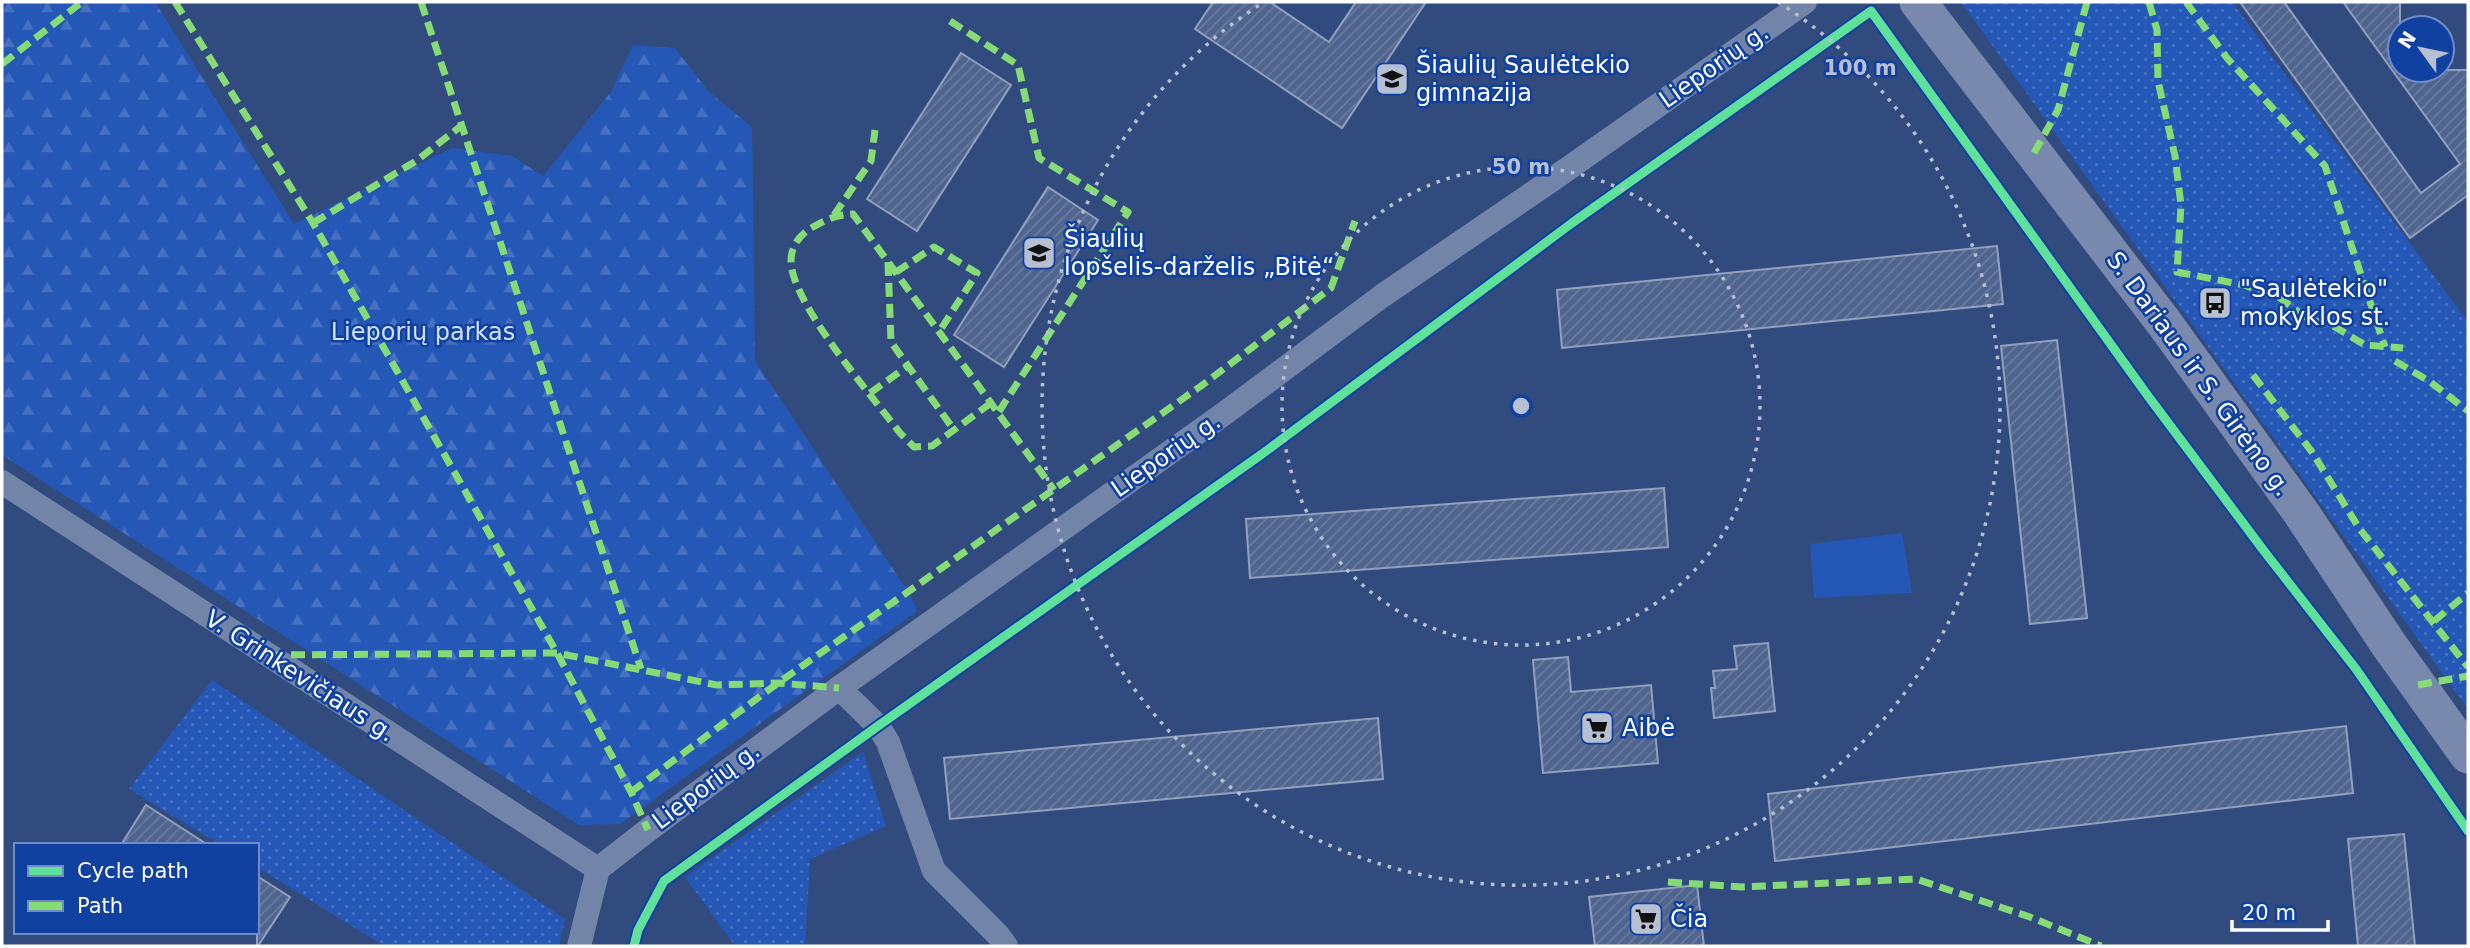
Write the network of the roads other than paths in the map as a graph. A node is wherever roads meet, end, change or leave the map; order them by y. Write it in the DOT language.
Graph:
graph roads {
  1 [pos="1805,2"];
  2 [pos="1918,2"];
  3 [pos="2,482"];
  4 [pos="839,688"];
  5 [pos="2468,755"];
  6 [pos="598,869"];
  7 [pos="579,946"];
  8 [pos="1006,946"];
  1 -- 4 [label="street, Lieporių g."];
  2 -- 5 [label="street, S. Dariaus ir S. Girėno g."];
  3 -- 6 [label="street, V. Grinkevičiaus g."];
  4 -- 6 [label="street, Lieporių g."];
  4 -- 8 [label="street"];
  6 -- 7 [label="street"];
}
